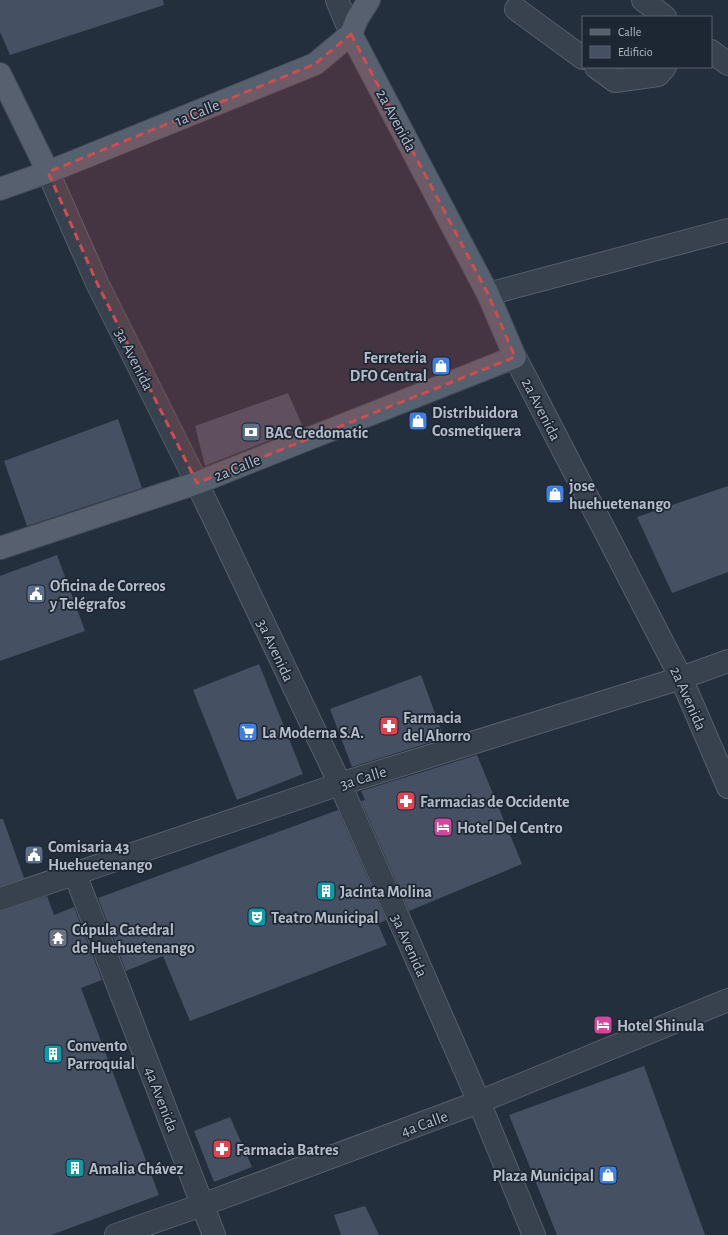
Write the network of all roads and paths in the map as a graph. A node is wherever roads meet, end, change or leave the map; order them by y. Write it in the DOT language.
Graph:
graph roads {
  1 [pos="337,0"];
  2 [pos="368,0"];
  3 [pos="643,0"];
  4 [pos="516,9"];
  5 [pos="664,16"];
  6 [pos="351,34"];
  7 [pos="712,52"];
  8 [pos="582,57"];
  9 [pos="728,64"];
  10 [pos="597,68"];
  11 [pos="664,68"];
  12 [pos="0,74"];
  13 [pos="48,172"];
  14 [pos="0,189"];
  15 [pos="728,230"];
  16 [pos="488,294"];
  17 [pos="514,357"];
  18 [pos="197,483"];
  19 [pos="0,548"];
  20 [pos="728,661"];
  21 [pos="681,678"];
  22 [pos="340,784"];
  23 [pos="728,787"];
  24 [pos="75,874"];
  25 [pos="0,899"];
  26 [pos="728,1000"];
  27 [pos="479,1102"];
  28 [pos="202,1205"];
  29 [pos="116,1235"];
  30 [pos="214,1235"];
  31 [pos="534,1235"];
  1 -- 6 [label="street"];
  2 -- 6 [label="main road, 1a Calle"];
  3 -- 5 [label="street"];
  4 -- 8 [label="street"];
  6 -- 13 [label="main road, 1a Calle"];
  6 -- 16 [label="main road, 2a Avenida"];
  7 -- 9 [label="street"];
  10 -- 11 [label="street"];
  12 -- 13 [label="main road, 3a Avenida"];
  13 -- 14 [label="main road, 1a Calle"];
  13 -- 18 [label="street, 3a Avenida"];
  15 -- 16 [label="street"];
  16 -- 17 [label="main road, 2a Avenida"];
  17 -- 18 [label="main road, 2a Calle"];
  17 -- 21 [label="street, 2a Avenida"];
  18 -- 19 [label="main road, 2a Calle"];
  18 -- 22 [label="street, 3a Avenida"];
  20 -- 21 [label="street, 3a Calle"];
  21 -- 22 [label="street, 3a Calle"];
  21 -- 23 [label="street, 2a Avenida"];
  22 -- 24 [label="street, 3a Calle"];
  22 -- 27 [label="street, 3a Avenida"];
  24 -- 25 [label="street, 3a Calle"];
  24 -- 28 [label="street, 4a Avenida"];
  26 -- 27 [label="street, 4a Calle"];
  27 -- 28 [label="street, 4a Calle"];
  27 -- 31 [label="street, 3a Avenida"];
  28 -- 29 [label="street, 4a Calle"];
  28 -- 30 [label="street, 4a Avenida"];
}
